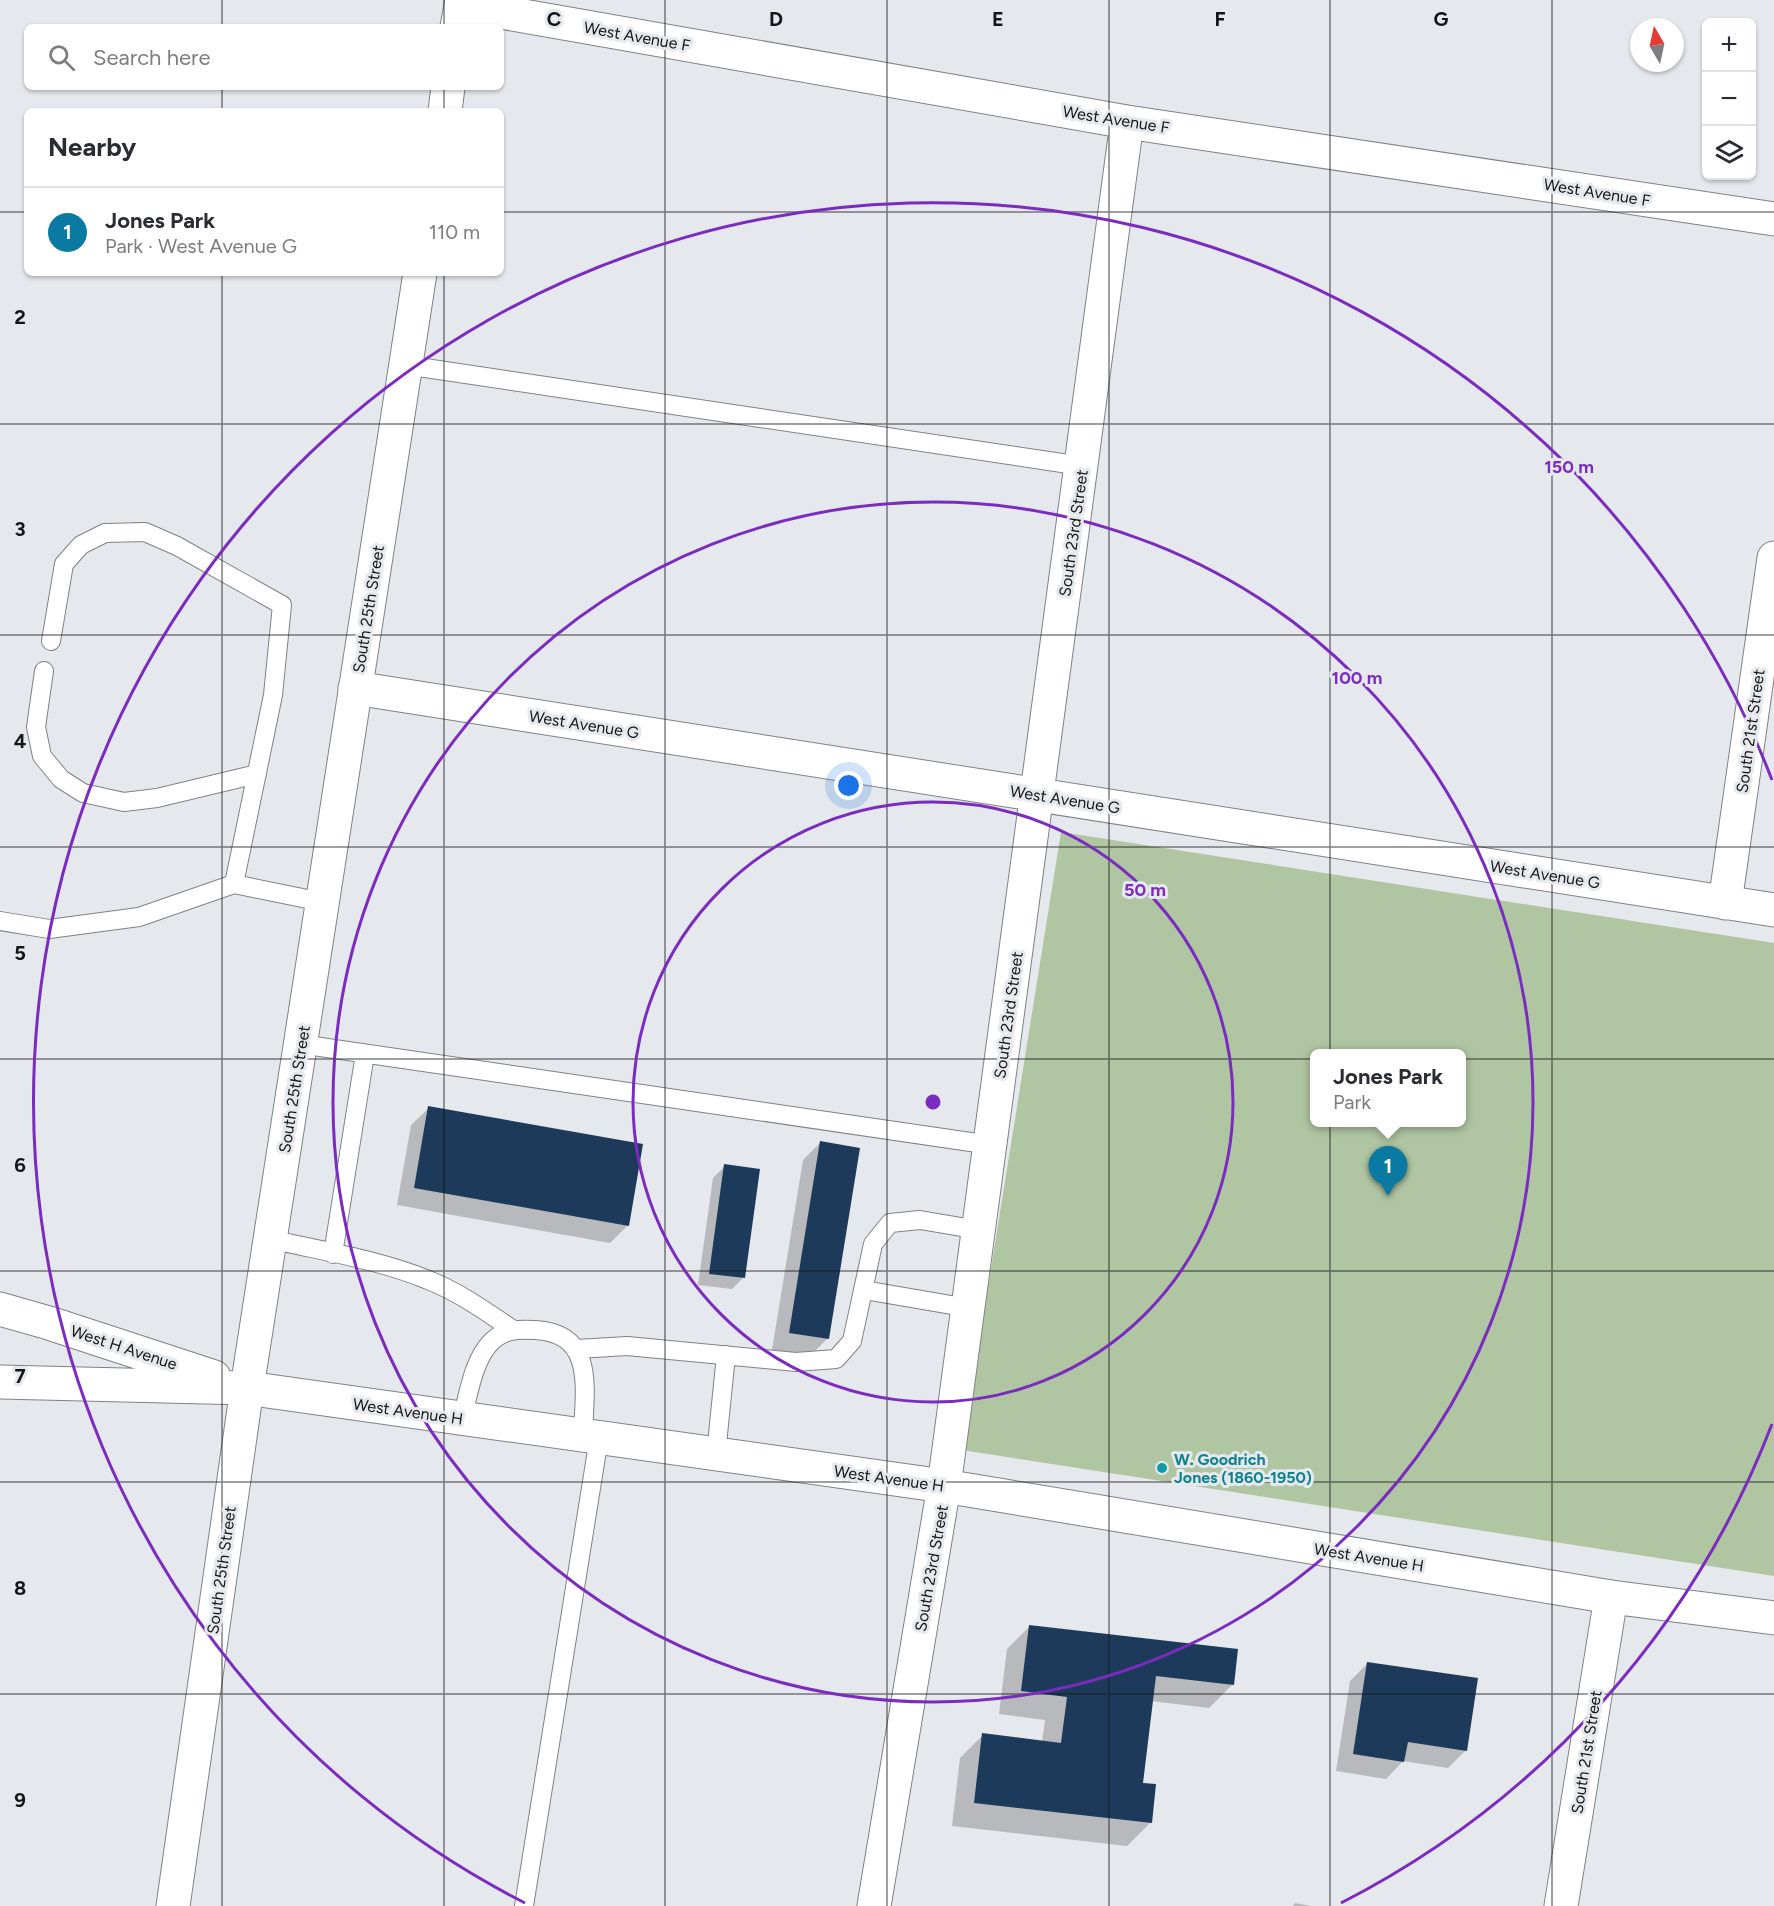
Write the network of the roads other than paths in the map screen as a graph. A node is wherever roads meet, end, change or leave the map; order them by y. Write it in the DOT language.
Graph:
graph roads {
  1 [pos="460,11"];
  2 [pos="448,90"];
  3 [pos="445,108"];
  4 [pos="1127,122"];
  5 [pos="1774,219"];
  6 [pos="420,276"];
  7 [pos="405,366"];
  8 [pos="1082,466"];
  9 [pos="1774,558"];
  10 [pos="51,641"];
  11 [pos="44,671"];
  12 [pos="355,688"];
  13 [pos="257,774"];
  14 [pos="1038,795"];
  15 [pos="234,884"];
  16 [pos="322,902"];
  17 [pos="1725,903"];
  18 [pos="1774,910"];
  19 [pos="0,921"];
  20 [pos="300,1044"];
  21 [pos="365,1054"];
  22 [pos="991,1145"];
  23 [pos="979,1230"];
  24 [pos="270,1239"];
  25 [pos="333,1254"];
  26 [pos="864,1290"];
  27 [pos="969,1308"];
  28 [pos="0,1309"];
  29 [pos="512,1329"];
  30 [pos="578,1349"];
  31 [pos="726,1355"];
  32 [pos="0,1383"];
  33 [pos="247,1388"];
  34 [pos="462,1418"];
  35 [pos="591,1436"];
  36 [pos="716,1454"];
  37 [pos="944,1486"];
  38 [pos="1611,1597"];
  39 [pos="1774,1618"];
  40 [pos="173,1906"];
  41 [pos="524,1906"];
  42 [pos="874,1906"];
  43 [pos="1561,1906"];
  1 -- 4 [label="street, West Avenue F"];
  2 -- 3 [label="street"];
  4 -- 5 [label="street, West Avenue F"];
  4 -- 8 [label="street, South 23rd Street"];
  6 -- 7 [label="street, South 25th Street"];
  7 -- 8 [label="lane"];
  7 -- 12 [label="street, South 25th Street"];
  8 -- 14 [label="street, South 23rd Street"];
  9 -- 17 [label="street, South 21st Street"];
  10 -- 13 [label="lane"];
  11 -- 13 [label="lane"];
  12 -- 14 [label="street, West Avenue G"];
  12 -- 16 [label="street, South 25th Street"];
  13 -- 15 [label="lane"];
  14 -- 17 [label="street, West Avenue G"];
  14 -- 22 [label="street, South 23rd Street"];
  15 -- 16 [label="lane"];
  15 -- 19 [label="lane"];
  16 -- 20 [label="street, South 25th Street"];
  17 -- 18 [label="street, West Avenue G"];
  20 -- 21 [label="lane"];
  20 -- 24 [label="street, South 25th Street"];
  21 -- 22 [label="lane"];
  21 -- 25 [label="lane"];
  22 -- 23 [label="street, South 23rd Street"];
  23 -- 26 [label="lane"];
  23 -- 27 [label="street, South 23rd Street"];
  24 -- 25 [label="lane"];
  24 -- 33 [label="street, South 25th Street"];
  25 -- 29 [label="lane"];
  26 -- 27 [label="lane"];
  26 -- 31 [label="lane"];
  27 -- 37 [label="street, South 23rd Street"];
  28 -- 33 [label="street, West H Avenue"];
  29 -- 30 [label="lane"];
  29 -- 34 [label="lane"];
  30 -- 31 [label="lane"];
  30 -- 35 [label="lane"];
  31 -- 36 [label="lane"];
  32 -- 33 [label="street, West Avenue H"];
  33 -- 34 [label="street, West Avenue H"];
  33 -- 40 [label="street, South 25th Street"];
  34 -- 35 [label="street, West Avenue H"];
  35 -- 36 [label="street, West Avenue H"];
  35 -- 41 [label="lane"];
  36 -- 37 [label="street, West Avenue H"];
  37 -- 38 [label="street, West Avenue H"];
  37 -- 42 [label="street, South 23rd Street"];
  38 -- 39 [label="street, West Avenue H"];
  38 -- 43 [label="street, South 21st Street"];
}
